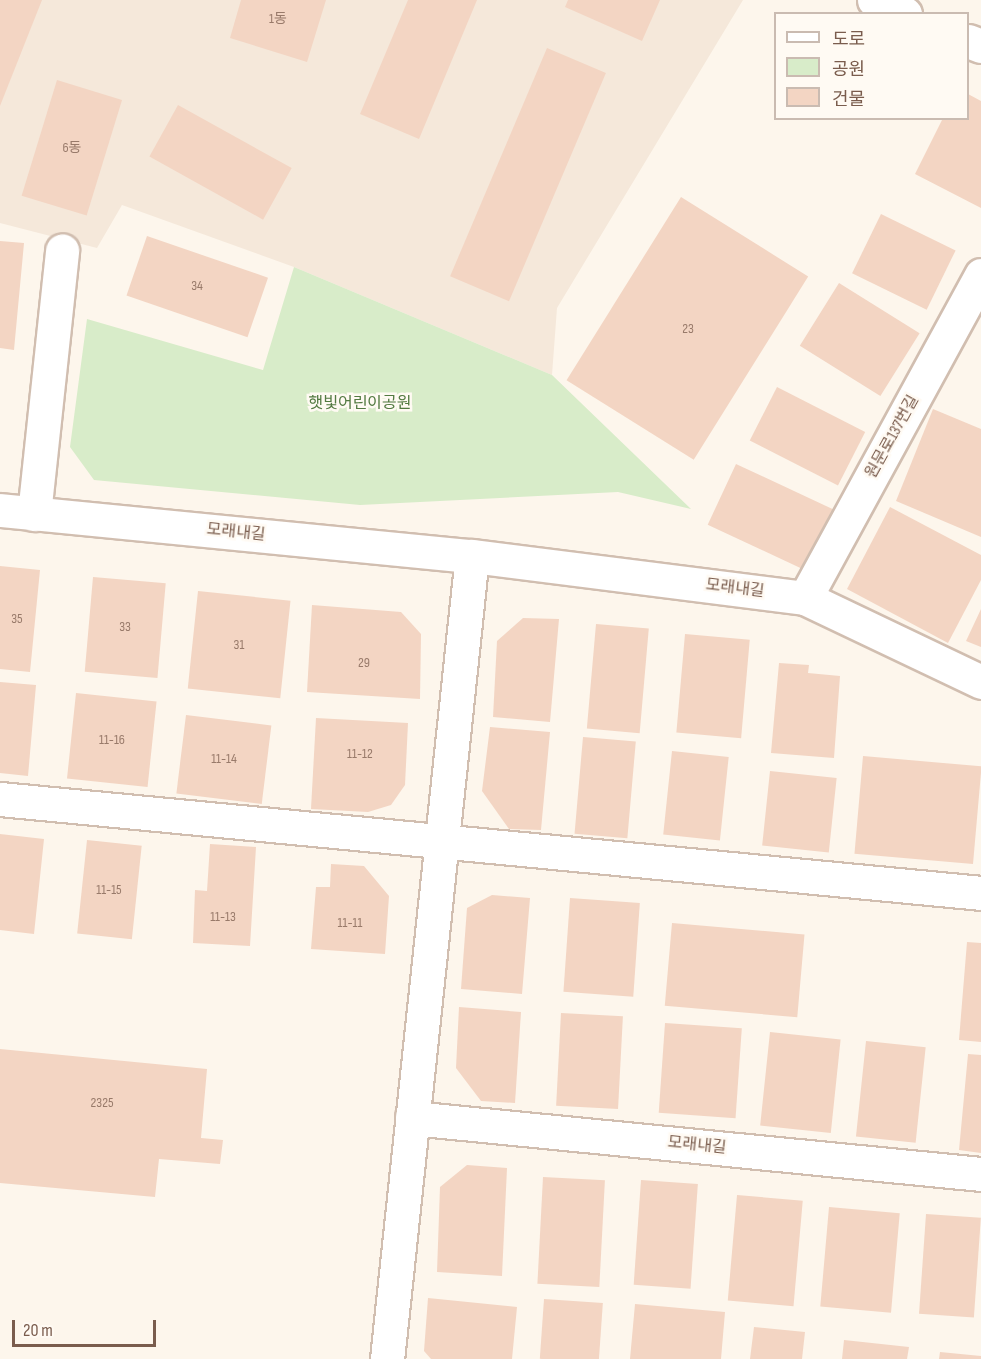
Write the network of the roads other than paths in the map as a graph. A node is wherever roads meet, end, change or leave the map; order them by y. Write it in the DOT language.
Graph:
graph roads {
  1 [pos="874,0"];
  2 [pos="901,12"];
  3 [pos="62,250"];
  4 [pos="981,275"];
  5 [pos="0,510"];
  6 [pos="34,514"];
  7 [pos="472,556"];
  8 [pos="805,598"];
  9 [pos="981,682"];
  10 [pos="0,799"];
  11 [pos="442,840"];
  12 [pos="981,893"];
  13 [pos="412,1118"];
  14 [pos="981,1174"];
  15 [pos="387,1359"];
  1 -- 2 [label="street"];
  3 -- 6 [label="street"];
  4 -- 8 [label="street, 원문로137번길"];
  5 -- 6 [label="street, 모래내길"];
  6 -- 7 [label="street, 모래내길"];
  7 -- 8 [label="street, 모래내길"];
  7 -- 11 [label="street"];
  8 -- 9 [label="street, 모래내길"];
  10 -- 11 [label="street"];
  11 -- 12 [label="street"];
  11 -- 13 [label="street"];
  13 -- 14 [label="street, 모래내길"];
  13 -- 15 [label="street"];
}
